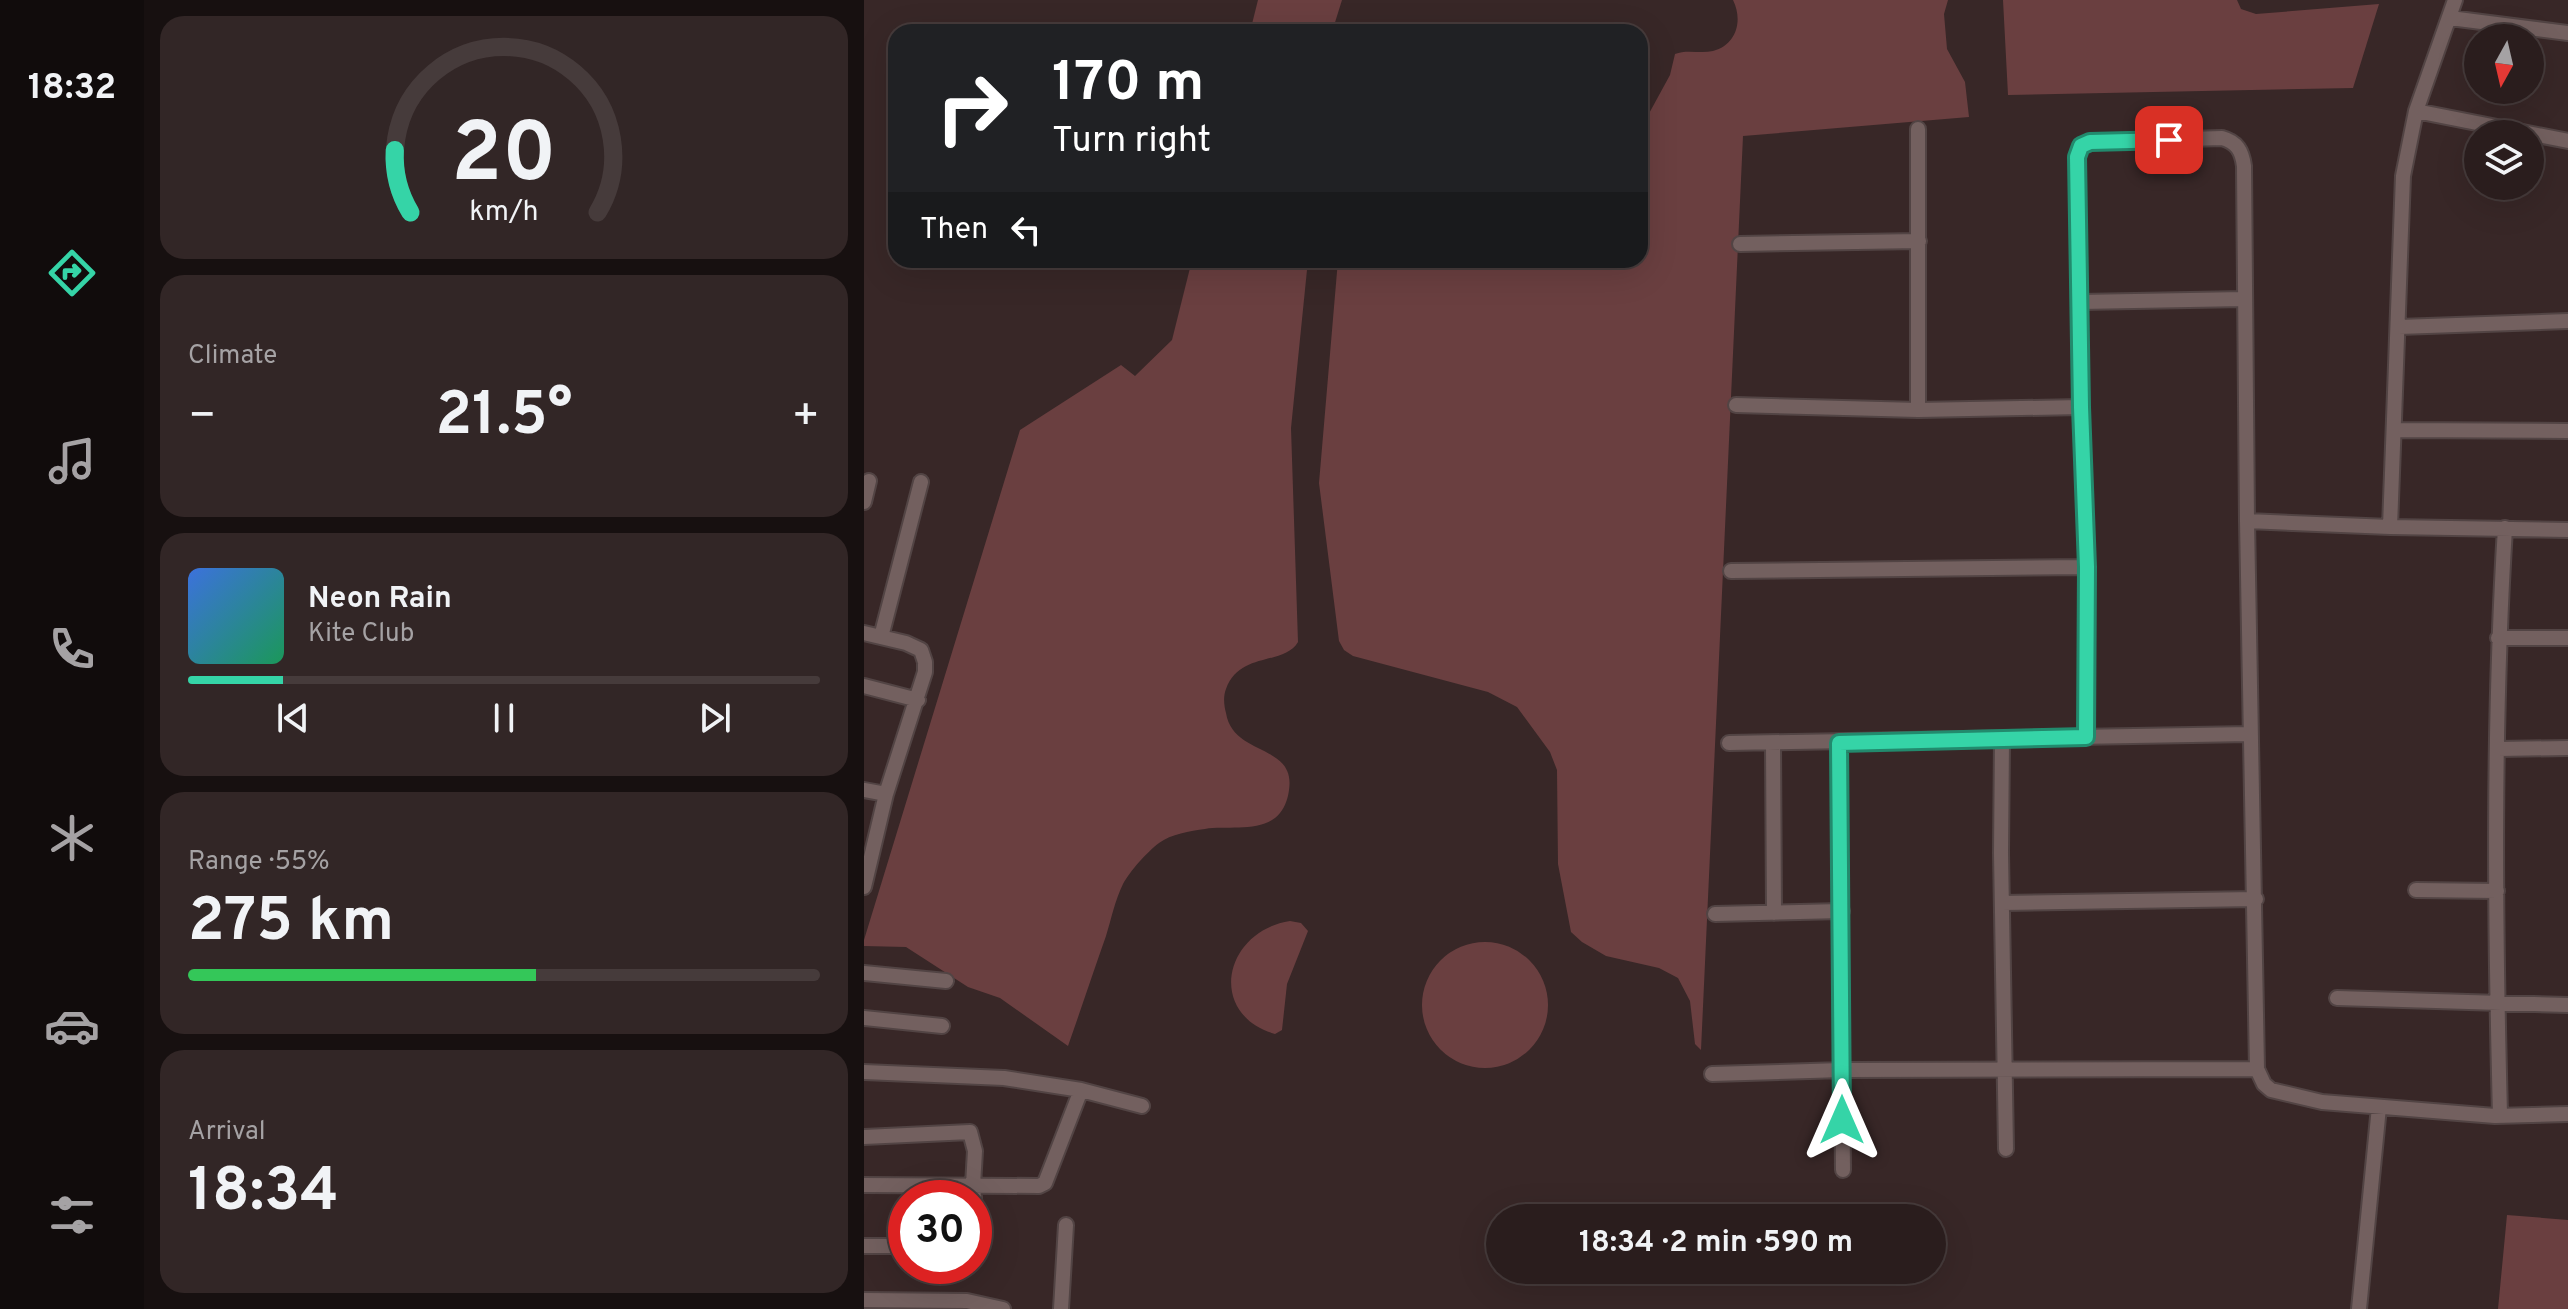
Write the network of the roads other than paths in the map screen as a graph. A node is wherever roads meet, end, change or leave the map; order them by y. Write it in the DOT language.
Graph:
graph roads {
  1 [pos="2455,0"];
  2 [pos="2450,18"];
  3 [pos="2568,33"];
  4 [pos="2416,111"];
  5 [pos="1918,129"];
  6 [pos="2568,141"];
  7 [pos="1919,241"];
  8 [pos="1740,244"];
  9 [pos="2244,299"];
  10 [pos="2080,302"];
  11 [pos="2568,321"];
  12 [pos="2399,327"];
  13 [pos="1736,405"];
  14 [pos="2081,407"];
  15 [pos="1918,410"];
  16 [pos="2394,430"];
  17 [pos="2568,431"];
  18 [pos="869,481"];
  19 [pos="921,482"];
  20 [pos="864,502"];
  21 [pos="2247,521"];
  22 [pos="2390,527"];
  23 [pos="2505,528"];
  24 [pos="2568,530"];
  25 [pos="2087,567"];
  26 [pos="1731,571"];
  27 [pos="864,633"];
  28 [pos="881,637"];
  29 [pos="2498,638"];
  30 [pos="2568,638"];
  31 [pos="864,686"];
  32 [pos="918,700"];
  33 [pos="2250,734"];
  34 [pos="2086,737"];
  35 [pos="2002,739"];
  36 [pos="1729,743"];
  37 [pos="1773,743"];
  38 [pos="1839,743"];
  39 [pos="2568,748"];
  40 [pos="2498,749"];
  41 [pos="864,790"];
  42 [pos="886,794"];
  43 [pos="869,843"];
  44 [pos="864,887"];
  45 [pos="2416,890"];
  46 [pos="2497,891"];
  47 [pos="2256,899"];
  48 [pos="2002,903"];
  49 [pos="1842,911"];
  50 [pos="1774,913"];
  51 [pos="1715,914"];
  52 [pos="864,973"];
  53 [pos="946,981"];
  54 [pos="2337,998"];
  55 [pos="2497,1004"];
  56 [pos="2568,1005"];
  57 [pos="864,1018"];
  58 [pos="942,1026"];
  59 [pos="2257,1069"];
  60 [pos="1842,1070"];
  61 [pos="2004,1071"];
  62 [pos="864,1072"];
  63 [pos="1712,1074"];
  64 [pos="1081,1090"];
  65 [pos="1142,1106"];
  66 [pos="2379,1107"];
  67 [pos="2568,1114"];
  68 [pos="2500,1115"];
  69 [pos="864,1137"];
  70 [pos="2006,1149"];
  71 [pos="1843,1170"];
  72 [pos="973,1180"];
  73 [pos="864,1185"];
  74 [pos="888,1185"];
  75 [pos="992,1186"];
  76 [pos="1066,1225"];
  77 [pos="864,1246"];
  78 [pos="888,1246"];
  79 [pos="864,1300"];
  80 [pos="1003,1309"];
  81 [pos="1061,1309"];
  82 [pos="2359,1309"];
  1 -- 2 [label="street"];
  2 -- 3 [label="street"];
  2 -- 4 [label="street"];
  4 -- 6 [label="street"];
  4 -- 12 [label="street"];
  5 -- 7 [label="street"];
  7 -- 8 [label="street"];
  7 -- 15 [label="street"];
  9 -- 10 [label="street"];
  9 -- 10 [label="street"];
  9 -- 21 [label="street"];
  10 -- 14 [label="street"];
  11 -- 12 [label="street"];
  12 -- 16 [label="street"];
  13 -- 15 [label="street"];
  14 -- 15 [label="street"];
  14 -- 25 [label="street"];
  16 -- 17 [label="street"];
  16 -- 22 [label="street"];
  18 -- 20 [label="street"];
  19 -- 28 [label="street"];
  21 -- 22 [label="street"];
  21 -- 33 [label="street"];
  22 -- 23 [label="street"];
  23 -- 24 [label="street"];
  23 -- 29 [label="street"];
  25 -- 26 [label="street"];
  25 -- 34 [label="street"];
  27 -- 28 [label="street"];
  28 -- 32 [label="street"];
  29 -- 30 [label="street"];
  29 -- 40 [label="street"];
  31 -- 32 [label="street"];
  32 -- 42 [label="street"];
  33 -- 34 [label="street"];
  33 -- 47 [label="street"];
  34 -- 35 [label="street"];
  35 -- 38 [label="street"];
  35 -- 48 [label="street"];
  36 -- 37 [label="street"];
  37 -- 38 [label="street"];
  37 -- 50 [label="street"];
  38 -- 49 [label="street"];
  39 -- 40 [label="street"];
  40 -- 46 [label="street"];
  41 -- 42 [label="street"];
  42 -- 43 [label="street"];
  43 -- 44 [label="street"];
  45 -- 46 [label="street"];
  46 -- 55 [label="street"];
  47 -- 48 [label="street"];
  47 -- 59 [label="street"];
  48 -- 61 [label="street"];
  49 -- 50 [label="street"];
  49 -- 60 [label="street"];
  50 -- 51 [label="street"];
  52 -- 53 [label="street"];
  54 -- 55 [label="street"];
  55 -- 56 [label="street"];
  55 -- 68 [label="street"];
  57 -- 58 [label="street"];
  59 -- 61 [label="street"];
  59 -- 66 [label="street"];
  60 -- 61 [label="street"];
  60 -- 63 [label="street"];
  60 -- 71 [label="street"];
  61 -- 70 [label="street"];
  62 -- 64 [label="street"];
  64 -- 65 [label="street"];
  64 -- 75 [label="street"];
  66 -- 68 [label="street"];
  66 -- 82 [label="street"];
  67 -- 68 [label="street"];
  69 -- 72 [label="street"];
  73 -- 74 [label="street"];
  76 -- 81 [label="street"];
  77 -- 78 [label="street"];
  79 -- 80 [label="street"];
}
